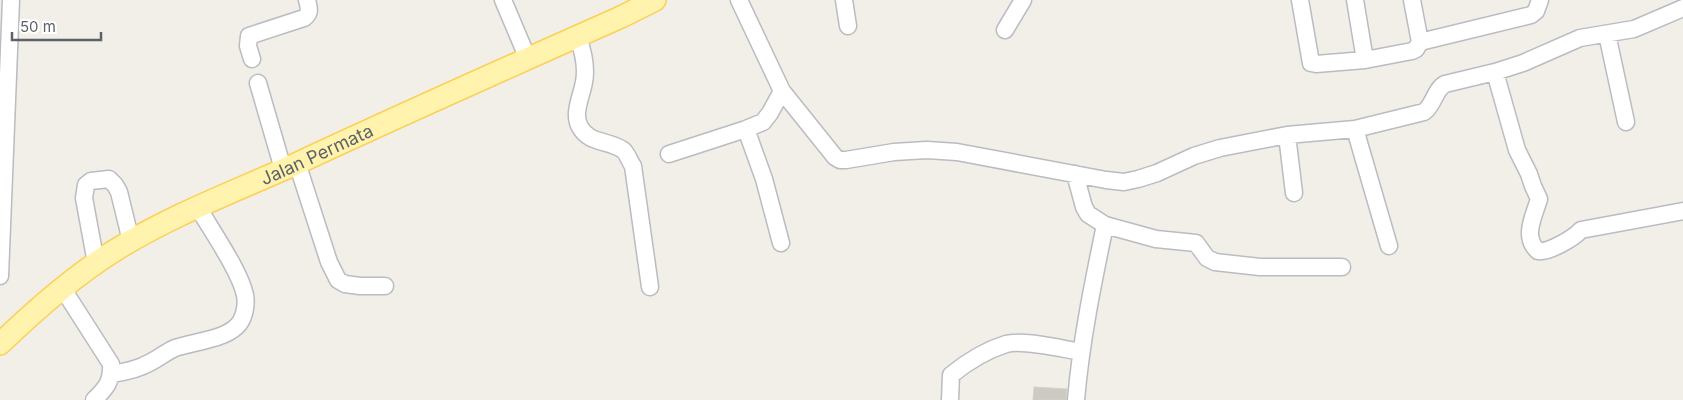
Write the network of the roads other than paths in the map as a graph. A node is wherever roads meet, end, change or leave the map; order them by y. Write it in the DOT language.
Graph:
graph roads {
  1 [pos="11,0"];
  2 [pos="307,0"];
  3 [pos="503,0"];
  4 [pos="655,0"];
  5 [pos="739,0"];
  6 [pos="844,0"];
  7 [pos="1023,0"];
  8 [pos="1300,0"];
  9 [pos="1355,0"];
  10 [pos="1412,0"];
  11 [pos="1540,0"];
  12 [pos="1683,8"];
  13 [pos="848,26"];
  14 [pos="1005,30"];
  15 [pos="1608,34"];
  16 [pos="578,36"];
  17 [pos="1420,42"];
  18 [pos="252,59"];
  19 [pos="528,59"];
  20 [pos="1365,60"];
  21 [pos="1494,72"];
  22 [pos="258,82"];
  23 [pos="782,91"];
  24 [pos="4,115"];
  25 [pos="1626,122"];
  26 [pos="746,129"];
  27 [pos="1355,129"];
  28 [pos="1287,136"];
  29 [pos="669,154"];
  30 [pos="290,166"];
  31 [pos="1075,174"];
  32 [pos="1294,193"];
  33 [pos="198,207"];
  34 [pos="1683,211"];
  35 [pos="1105,225"];
  36 [pos="131,241"];
  37 [pos="781,243"];
  38 [pos="1390,246"];
  39 [pos="96,263"];
  40 [pos="1342,267"];
  41 [pos="0,276"];
  42 [pos="385,286"];
  43 [pos="650,286"];
  44 [pos="63,289"];
  45 [pos="1,343"];
  46 [pos="1081,352"];
  47 [pos="111,374"];
  48 [pos="94,400"];
  49 [pos="950,400"];
  50 [pos="1076,400"];
  1 -- 24 [label="street"];
  2 -- 18 [label="street"];
  3 -- 19 [label="street"];
  4 -- 16 [label="main road, Jalan Permata"];
  5 -- 23 [label="street"];
  6 -- 13 [label="street"];
  7 -- 14 [label="street"];
  8 -- 20 [label="street"];
  9 -- 20 [label="street"];
  10 -- 17 [label="street"];
  11 -- 17 [label="street"];
  12 -- 15 [label="street"];
  15 -- 21 [label="street"];
  15 -- 25 [label="street"];
  16 -- 19 [label="main road, Jalan Permata"];
  16 -- 43 [label="street"];
  17 -- 20 [label="street"];
  19 -- 30 [label="main road, Jalan Permata"];
  21 -- 27 [label="street"];
  21 -- 34 [label="street"];
  22 -- 30 [label="street"];
  23 -- 26 [label="street"];
  23 -- 31 [label="street"];
  24 -- 41 [label="street"];
  26 -- 29 [label="street"];
  26 -- 37 [label="street"];
  27 -- 28 [label="street"];
  27 -- 38 [label="street"];
  28 -- 31 [label="street"];
  28 -- 32 [label="street"];
  30 -- 33 [label="main road, Jalan Permata"];
  30 -- 42 [label="street"];
  31 -- 35 [label="street"];
  33 -- 36 [label="main road, Jalan Permata"];
  33 -- 47 [label="street"];
  35 -- 40 [label="street"];
  35 -- 46 [label="street"];
  36 -- 39 [label="main road, Jalan Permata"];
  36 -- 39 [label="street"];
  39 -- 44 [label="main road, Jalan Permata"];
  44 -- 45 [label="main road, Jalan Permata"];
  44 -- 47 [label="street"];
  46 -- 49 [label="street"];
  46 -- 50 [label="street"];
  47 -- 48 [label="street"];
}
